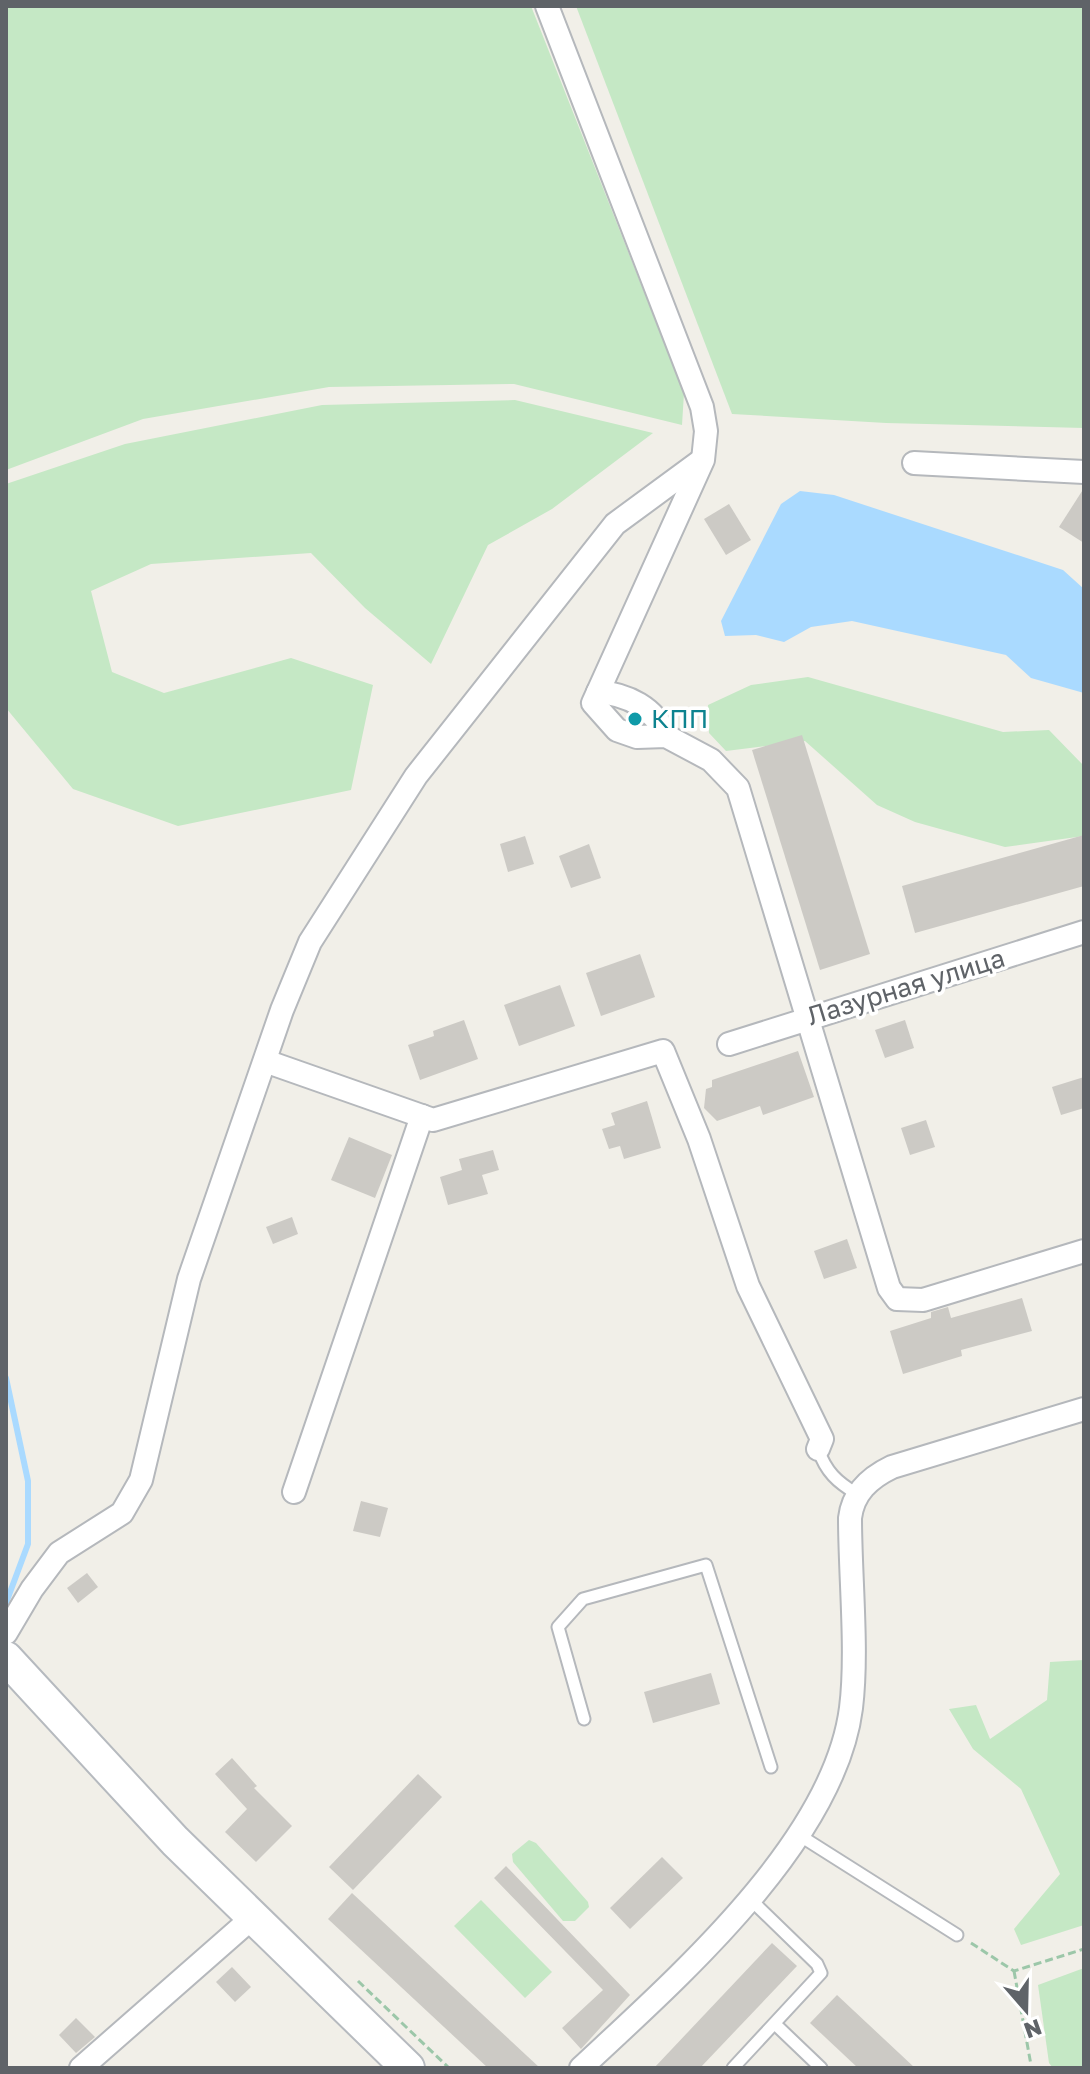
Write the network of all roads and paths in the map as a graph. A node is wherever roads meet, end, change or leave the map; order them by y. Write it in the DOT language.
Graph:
graph roads {
  1 [pos="547,6"];
  2 [pos="703,460"];
  3 [pos="914,463"];
  4 [pos="1084,472"];
  5 [pos="595,697"];
  6 [pos="666,736"];
  7 [pos="1084,932"];
  8 [pos="810,1016"];
  9 [pos="729,1044"];
  10 [pos="265,1061"];
  11 [pos="422,1116"];
  12 [pos="1084,1251"];
  13 [pos="1084,1409"];
  14 [pos="818,1449"];
  15 [pos="294,1492"];
  16 [pos="857,1494"];
  17 [pos="6,1633"];
  18 [pos="6,1658"];
  19 [pos="584,1719"];
  20 [pos="771,1767"];
  21 [pos="799,1835"];
  22 [pos="748,1897"];
  23 [pos="252,1918"];
  24 [pos="957,1935"];
  25 [pos="1084,1949"];
  26 [pos="1014,1971"];
  27 [pos="775,2024"];
  28 [pos="1031,2065"];
  29 [pos="81,2068"];
  30 [pos="408,2068"];
  31 [pos="581,2068"];
  32 [pos="733,2068"];
  33 [pos="821,2068"];
  1 -- 2 [label="street"];
  2 -- 5 [label="street"];
  2 -- 10 [label="street"];
  3 -- 4 [label="street"];
  5 -- 6 [label="street"];
  5 -- 6 [label="street"];
  6 -- 8 [label="street"];
  7 -- 8 [label="street, Лазурная улица"];
  8 -- 9 [label="street, Лазурная улица"];
  8 -- 12 [label="street"];
  10 -- 11 [label="street"];
  10 -- 17 [label="street"];
  11 -- 14 [label="street"];
  11 -- 15 [label="street"];
  13 -- 16 [label="street"];
  14 -- 16 [label="lane"];
  16 -- 21 [label="street"];
  18 -- 23 [label="street"];
  19 -- 20 [label="lane"];
  21 -- 22 [label="street"];
  21 -- 24 [label="lane"];
  22 -- 27 [label="lane"];
  22 -- 31 [label="street"];
  23 -- 29 [label="street"];
  23 -- 30 [label="street"];
  24 -- 26 [label="path"];
  25 -- 26 [label="path"];
  26 -- 28 [label="path"];
  27 -- 32 [label="lane"];
  27 -- 33 [label="lane"];
}
